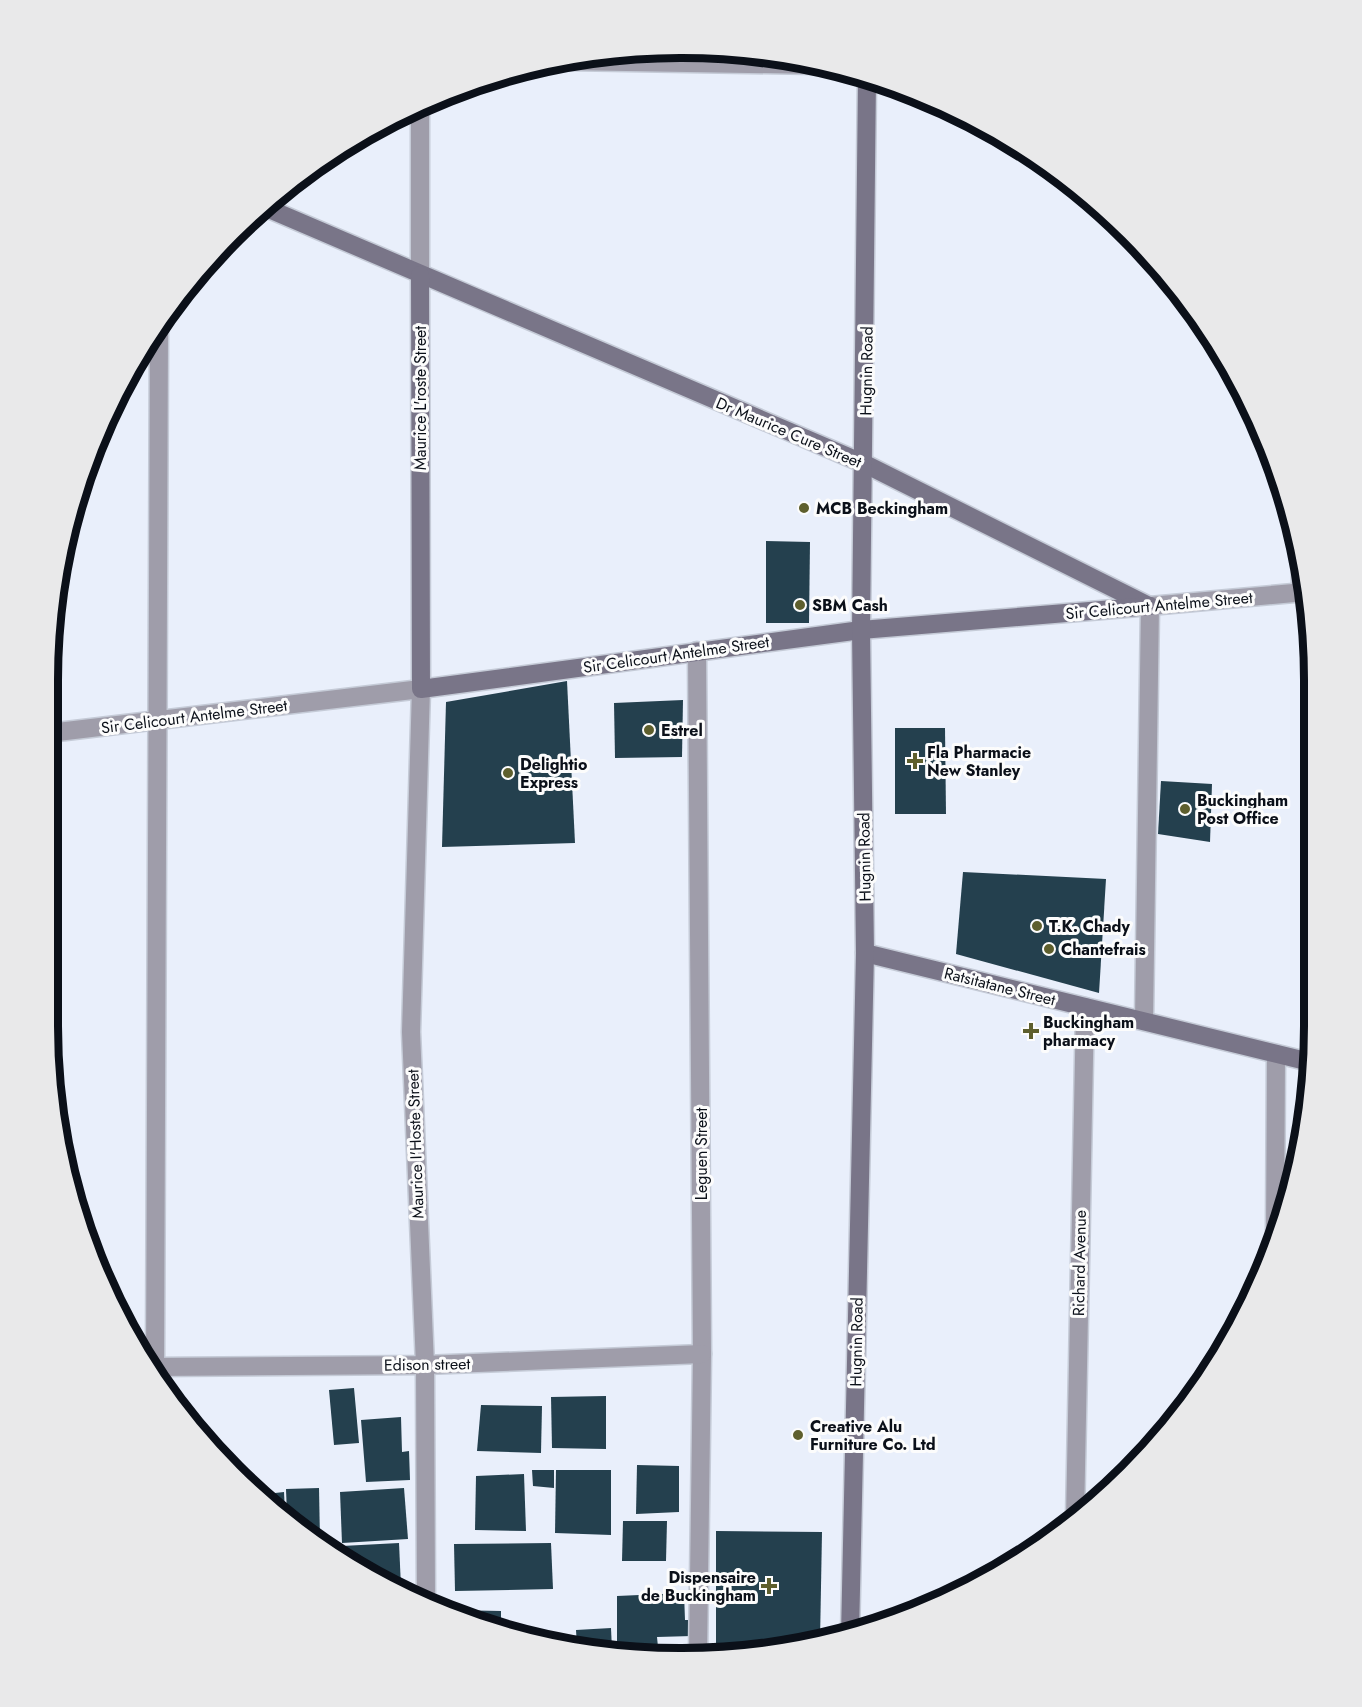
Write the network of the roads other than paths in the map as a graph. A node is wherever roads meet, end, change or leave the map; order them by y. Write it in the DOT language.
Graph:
graph roads {
  1 [pos="621,62"];
  2 [pos="763,64"];
  3 [pos="867,88"];
  4 [pos="420,117"];
  5 [pos="273,211"];
  6 [pos="420,275"];
  7 [pos="159,342"];
  8 [pos="865,464"];
  9 [pos="1297,593"];
  10 [pos="1150,606"];
  11 [pos="861,630"];
  12 [pos="697,651"];
  13 [pos="421,689"];
  14 [pos="159,720"];
  15 [pos="58,732"];
  16 [pos="865,952"];
  17 [pos="1085,1007"];
  18 [pos="1144,1021"];
  19 [pos="1276,1054"];
  20 [pos="1302,1060"];
  21 [pos="1275,1209"];
  22 [pos="702,1354"];
  23 [pos="154,1357"];
  24 [pos="425,1365"];
  25 [pos="161,1368"];
  26 [pos="1075,1507"];
  27 [pos="426,1593"];
  28 [pos="850,1624"];
  29 [pos="698,1648"];
  1 -- 2 [label="street"];
  3 -- 8 [label="main road, Hugnin Road"];
  4 -- 6 [label="street, Maurice L'roste Street"];
  5 -- 6 [label="main road, Dr Maurice Cure Street"];
  6 -- 8 [label="main road, Dr Maurice Cure Street"];
  6 -- 13 [label="main road, Maurice L'roste Street"];
  7 -- 14 [label="street"];
  8 -- 10 [label="main road, Dr Maurice Cure Street"];
  8 -- 11 [label="main road, Hugnin Road"];
  9 -- 10 [label="street, Sir Celicourt Antelme Street"];
  10 -- 11 [label="main road, Sir Celicourt Antelme Street"];
  10 -- 18 [label="street"];
  11 -- 12 [label="main road, Sir Celicourt Antelme Street"];
  11 -- 16 [label="main road, Hugnin Road"];
  12 -- 13 [label="main road, Sir Celicourt Antelme Street"];
  12 -- 22 [label="street, Leguen Street"];
  13 -- 14 [label="street, Sir Celicourt Antelme Street"];
  13 -- 24 [label="street, Maurice I'Hoste Street"];
  14 -- 15 [label="street, Sir Celicourt Antelme Street"];
  14 -- 23 [label="street"];
  16 -- 17 [label="main road, Ratsitatane Street"];
  16 -- 28 [label="main road, Hugnin Road"];
  17 -- 18 [label="main road, Ratsitatane Street"];
  17 -- 26 [label="street, Richard Avenue"];
  18 -- 19 [label="main road, Ratsitatane Street"];
  19 -- 20 [label="main road, Ratsitatane Street"];
  19 -- 21 [label="street"];
  22 -- 24 [label="street, Edison street"];
  22 -- 29 [label="street, Leguen Street"];
  24 -- 25 [label="street, Edison street"];
  24 -- 27 [label="street, Maurice I'Hoste Street"];
}
